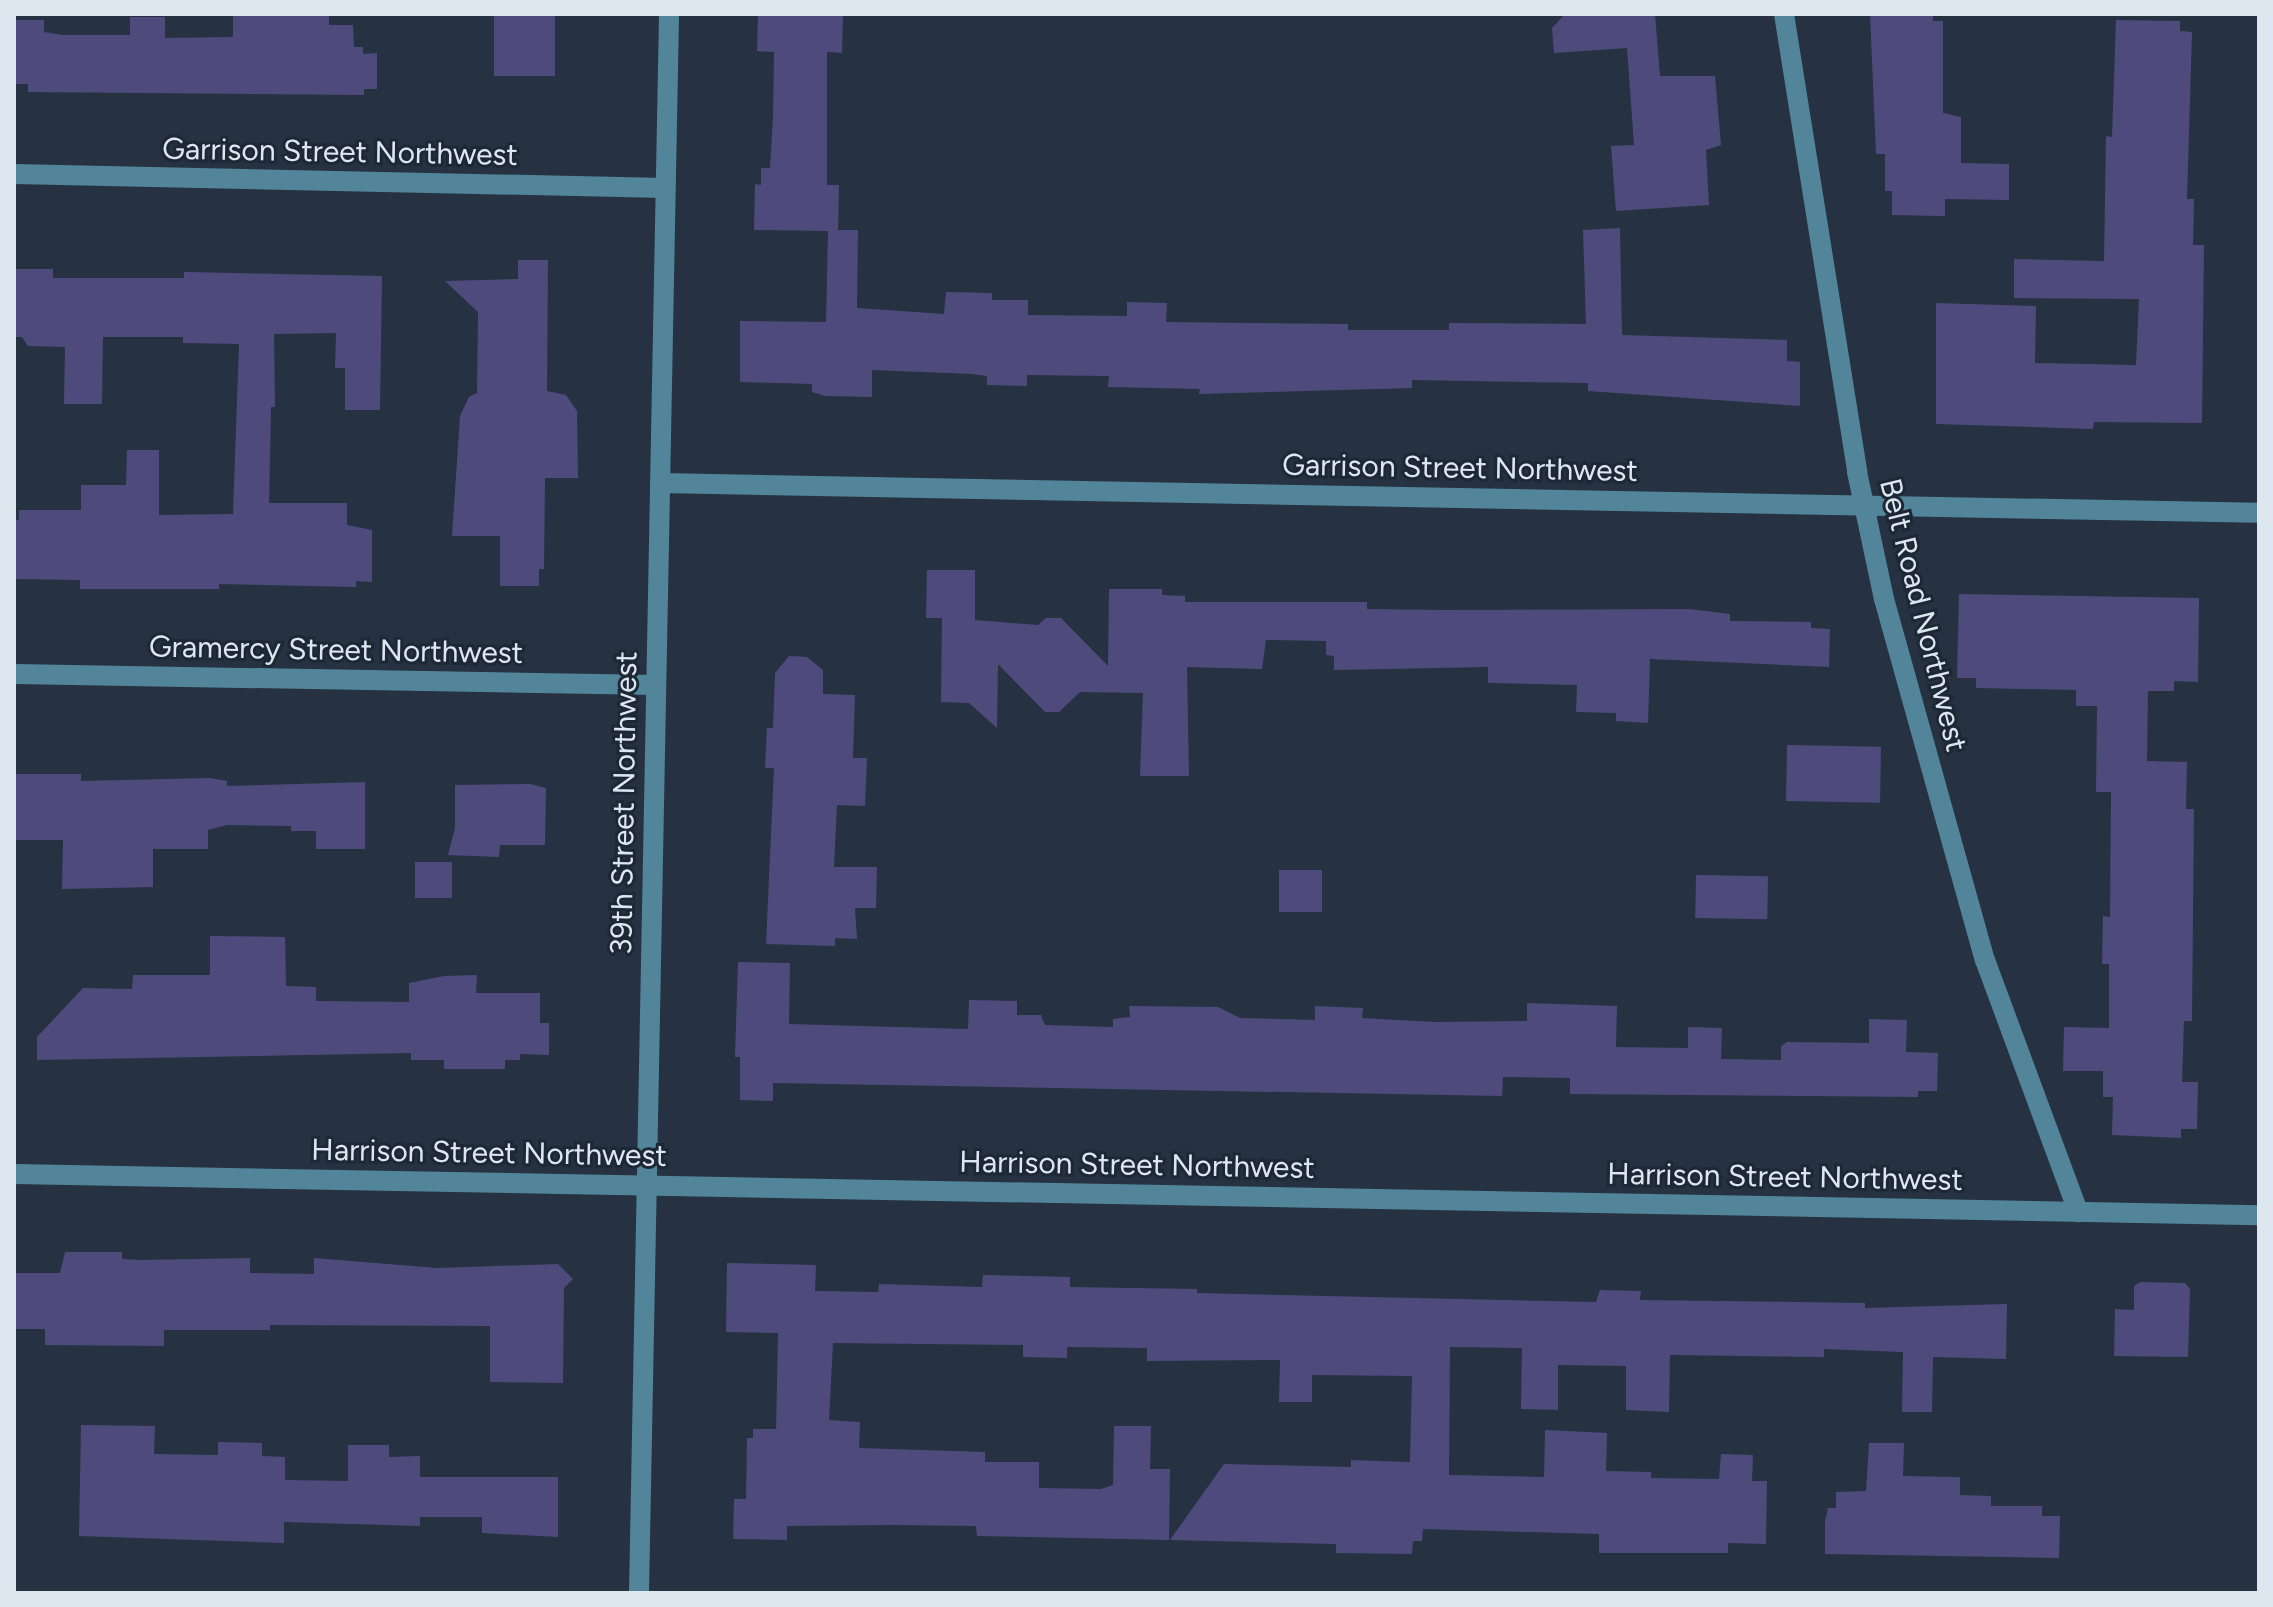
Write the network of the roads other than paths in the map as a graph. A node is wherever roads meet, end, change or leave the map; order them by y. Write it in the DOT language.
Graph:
graph roads {
  1 [pos="669,14"];
  2 [pos="1784,14"];
  3 [pos="14,174"];
  4 [pos="665,188"];
  5 [pos="660,483"];
  6 [pos="1864,507"];
  7 [pos="2259,513"];
  8 [pos="14,674"];
  9 [pos="656,685"];
  10 [pos="14,1174"];
  11 [pos="646,1186"];
  12 [pos="2078,1212"];
  13 [pos="2259,1215"];
  14 [pos="639,1593"];
  1 -- 4 [label="street, 39th Street Northwest"];
  2 -- 6 [label="street, Belt Road Northwest"];
  3 -- 4 [label="street, Garrison Street Northwest"];
  4 -- 5 [label="street, 39th Street Northwest"];
  5 -- 6 [label="street, Garrison Street Northwest"];
  5 -- 9 [label="street, 39th Street Northwest"];
  6 -- 7 [label="street, Garrison Street Northwest"];
  6 -- 12 [label="street, Belt Road Northwest"];
  8 -- 9 [label="street, Gramercy Street Northwest"];
  9 -- 11 [label="street, 39th Street Northwest"];
  10 -- 11 [label="street, Harrison Street Northwest"];
  11 -- 12 [label="street, Harrison Street Northwest"];
  11 -- 14 [label="street, 39th Street Northwest"];
  12 -- 13 [label="street, Harrison Street Northwest"];
}
